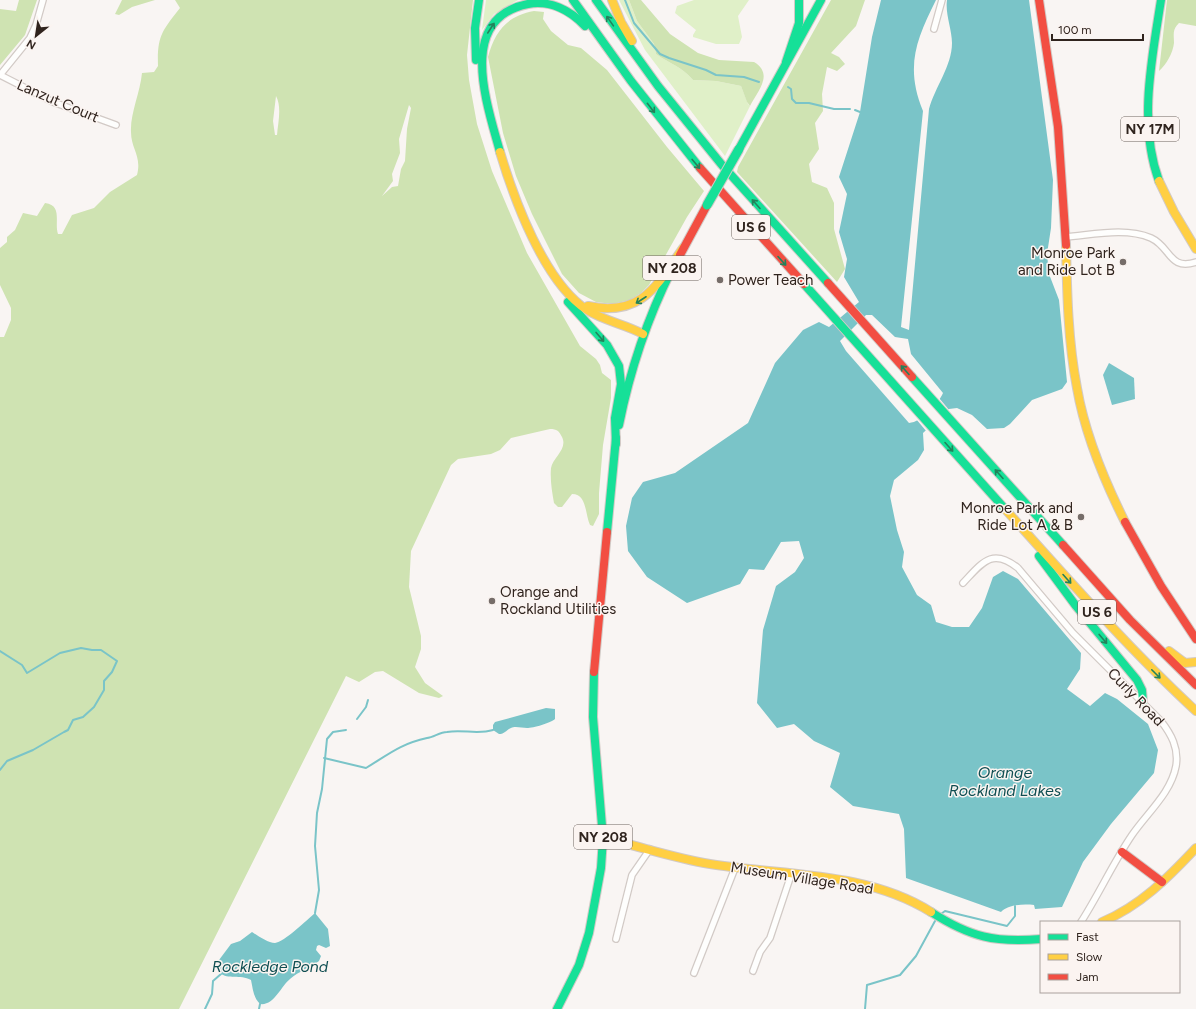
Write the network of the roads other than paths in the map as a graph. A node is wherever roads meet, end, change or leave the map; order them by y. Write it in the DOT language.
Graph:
graph roads {
  1 [pos="43,0"];
  2 [pos="479,0"];
  3 [pos="574,0"];
  4 [pos="596,0"];
  5 [pos="612,0"];
  6 [pos="799,0"];
  7 [pos="821,0"];
  8 [pos="942,0"];
  9 [pos="1039,0"];
  10 [pos="1161,0"];
  11 [pos="934,29"];
  12 [pos="786,62"];
  13 [pos="0,75"];
  14 [pos="630,81"];
  15 [pos="658,86"];
  16 [pos="116,125"];
  17 [pos="1065,237"];
  18 [pos="683,248"];
  19 [pos="1196,249"];
  20 [pos="1196,262"];
  21 [pos="572,297"];
  22 [pos="573,308"];
  23 [pos="643,334"];
  24 [pos="616,444"];
  25 [pos="1003,508"];
  26 [pos="1095,581"];
  27 [pos="963,583"];
  28 [pos="1196,639"];
  29 [pos="1196,662"];
  30 [pos="1196,685"];
  31 [pos="1143,702"];
  32 [pos="1196,711"];
  33 [pos="603,838"];
  34 [pos="1196,848"];
  35 [pos="650,849"];
  36 [pos="1122,852"];
  37 [pos="735,868"];
  38 [pos="791,875"];
  39 [pos="1162,882"];
  40 [pos="1082,921"];
  41 [pos="1104,921"];
  42 [pos="616,939"];
  43 [pos="1040,939"];
  44 [pos="753,971"];
  45 [pos="694,973"];
  46 [pos="557,1009"];
  1 -- 13 [label="street"];
  2 -- 22 [label="main road"];
  3 -- 14 [label="main road, US 6"];
  15 -- 4 [label="main road, US 6, one-way"];
  5 -- 15 [label="main road"];
  6 -- 12 [label="main road"];
  7 -- 12 [label="main road, NY 208"];
  8 -- 11 [label="street"];
  9 -- 17 [label="main road"];
  10 -- 19 [label="main road, NY 17M"];
  12 -- 18 [label="main road, NY 208, bridge"];
  13 -- 16 [label="street, Lanzut Court"];
  21 -- 14 [label="main road, one-way"];
  14 -- 25 [label="main road, US 6, one-way"];
  26 -- 15 [label="main road, US 6, one-way"];
  17 -- 20 [label="street"];
  17 -- 28 [label="main road"];
  18 -- 21 [label="main road, one-way"];
  18 -- 23 [label="main road, NY 208"];
  21 -- 23 [label="main road"];
  22 -- 23 [label="main road"];
  22 -- 24 [label="main road, one-way"];
  23 -- 24 [label="main road, NY 208"];
  24 -- 33 [label="main road, NY 208"];
  25 -- 31 [label="main road, one-way"];
  25 -- 32 [label="main road, US 6, one-way"];
  26 -- 29 [label="main road"];
  26 -- 30 [label="main road, US 6"];
  27 -- 31 [label="street, Curly Road"];
  31 -- 36 [label="street, Curly Road"];
  33 -- 35 [label="main road, Museum Village Road"];
  33 -- 46 [label="main road, NY 208"];
  34 -- 39 [label="main road"];
  35 -- 37 [label="main road, Museum Village Road"];
  35 -- 42 [label="street"];
  36 -- 39 [label="main road"];
  36 -- 40 [label="street, Curly Road"];
  37 -- 38 [label="main road, Museum Village Road"];
  37 -- 45 [label="street"];
  38 -- 43 [label="main road, Museum Village Road"];
  38 -- 44 [label="street"];
  39 -- 41 [label="main road"];
}
